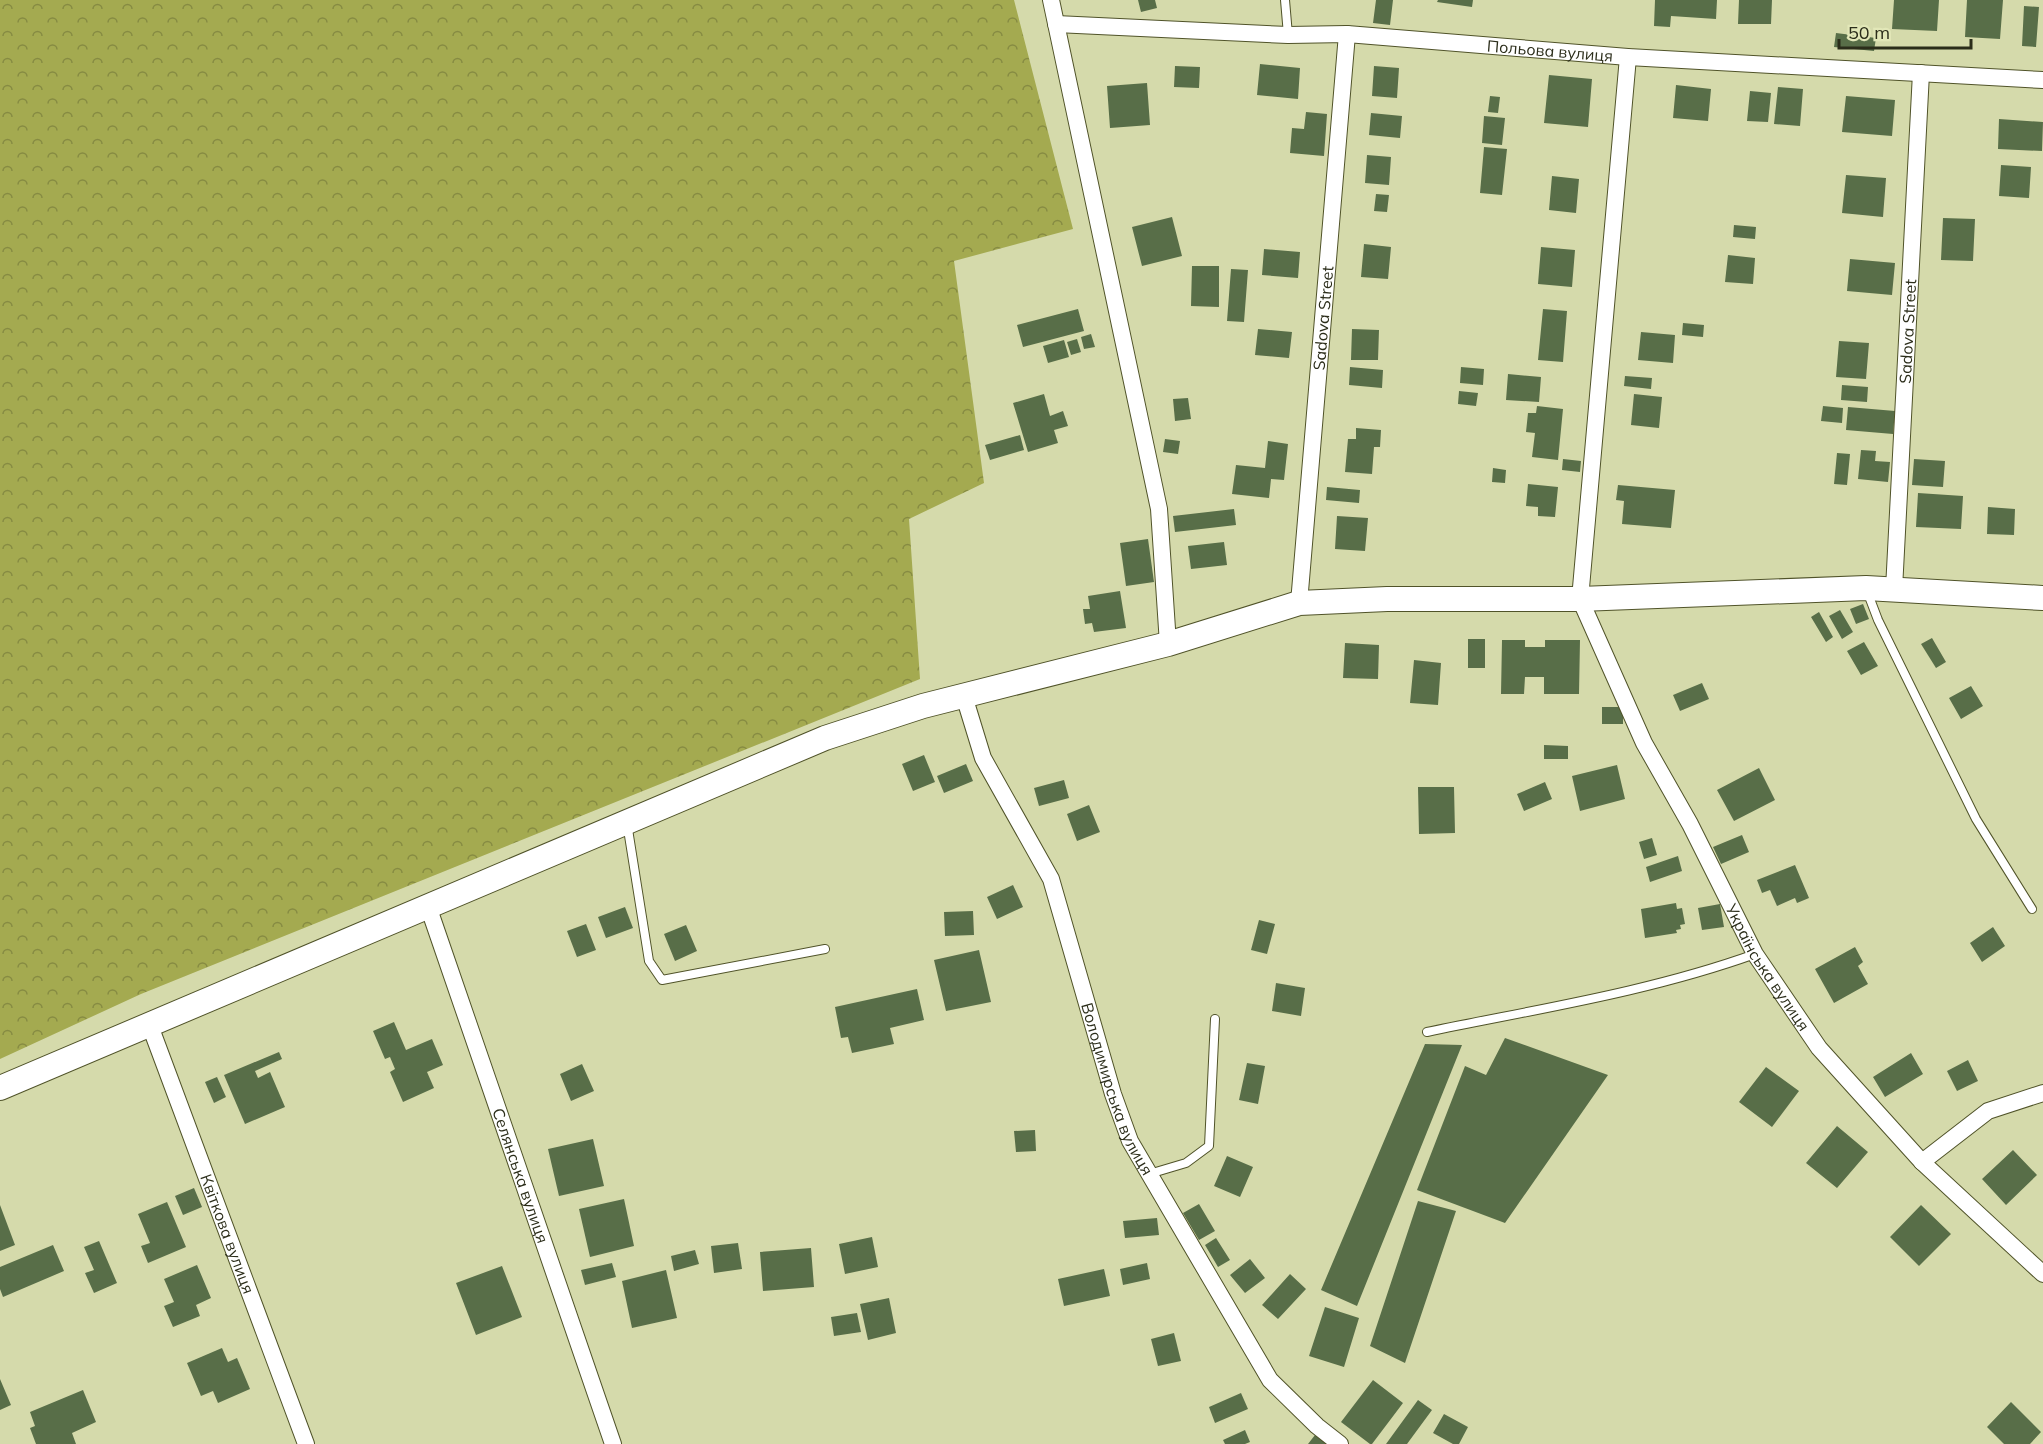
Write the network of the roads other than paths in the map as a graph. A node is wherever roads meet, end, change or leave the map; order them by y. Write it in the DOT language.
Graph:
graph roads {
  1 [pos="1051,0"];
  2 [pos="1285,0"];
  3 [pos="1056,24"];
  4 [pos="1347,34"];
  5 [pos="1288,35"];
  6 [pos="1628,57"];
  7 [pos="1921,73"];
  8 [pos="2043,80"];
  9 [pos="1866,588"];
  10 [pos="1894,589"];
  11 [pos="2043,597"];
  12 [pos="1580,599"];
  13 [pos="1299,603"];
  14 [pos="1168,644"];
  15 [pos="964,696"];
  16 [pos="627,823"];
  17 [pos="428,906"];
  18 [pos="2032,909"];
  19 [pos="825,949"];
  20 [pos="1755,954"];
  21 [pos="1215,1018"];
  22 [pos="149,1023"];
  23 [pos="1427,1032"];
  24 [pos="0,1088"];
  25 [pos="2043,1093"];
  26 [pos="1922,1162"];
  27 [pos="1148,1174"];
  28 [pos="2043,1274"];
  29 [pos="306,1444"];
  30 [pos="613,1444"];
  31 [pos="1340,1444"];
  1 -- 3 [label="street"];
  2 -- 5 [label="lane"];
  3 -- 5 [label="street, Польова вулиця"];
  3 -- 14 [label="street"];
  4 -- 5 [label="street, Польова вулиця"];
  4 -- 6 [label="street, Польова вулиця"];
  4 -- 13 [label="street, Sadova Street"];
  6 -- 7 [label="street, Польова вулиця"];
  6 -- 12 [label="street"];
  7 -- 8 [label="street, Польова вулиця"];
  7 -- 10 [label="street, Sadova Street"];
  9 -- 10 [label="street"];
  9 -- 12 [label="street"];
  9 -- 18 [label="lane"];
  10 -- 11 [label="street"];
  12 -- 13 [label="street"];
  12 -- 20 [label="street, Українська вулиця"];
  13 -- 14 [label="street"];
  14 -- 15 [label="street"];
  15 -- 16 [label="street"];
  15 -- 27 [label="street, Володимирська вулиця"];
  16 -- 17 [label="street"];
  16 -- 19 [label="lane"];
  17 -- 22 [label="street"];
  17 -- 30 [label="street, Селянська вулиця"];
  20 -- 23 [label="lane"];
  20 -- 26 [label="street, Українська вулиця"];
  21 -- 27 [label="lane"];
  22 -- 24 [label="street"];
  22 -- 29 [label="street, Квіткова вулиця"];
  25 -- 26 [label="street"];
  26 -- 28 [label="street, Українська вулиця"];
  27 -- 31 [label="street, Володимирська вулиця"];
}
